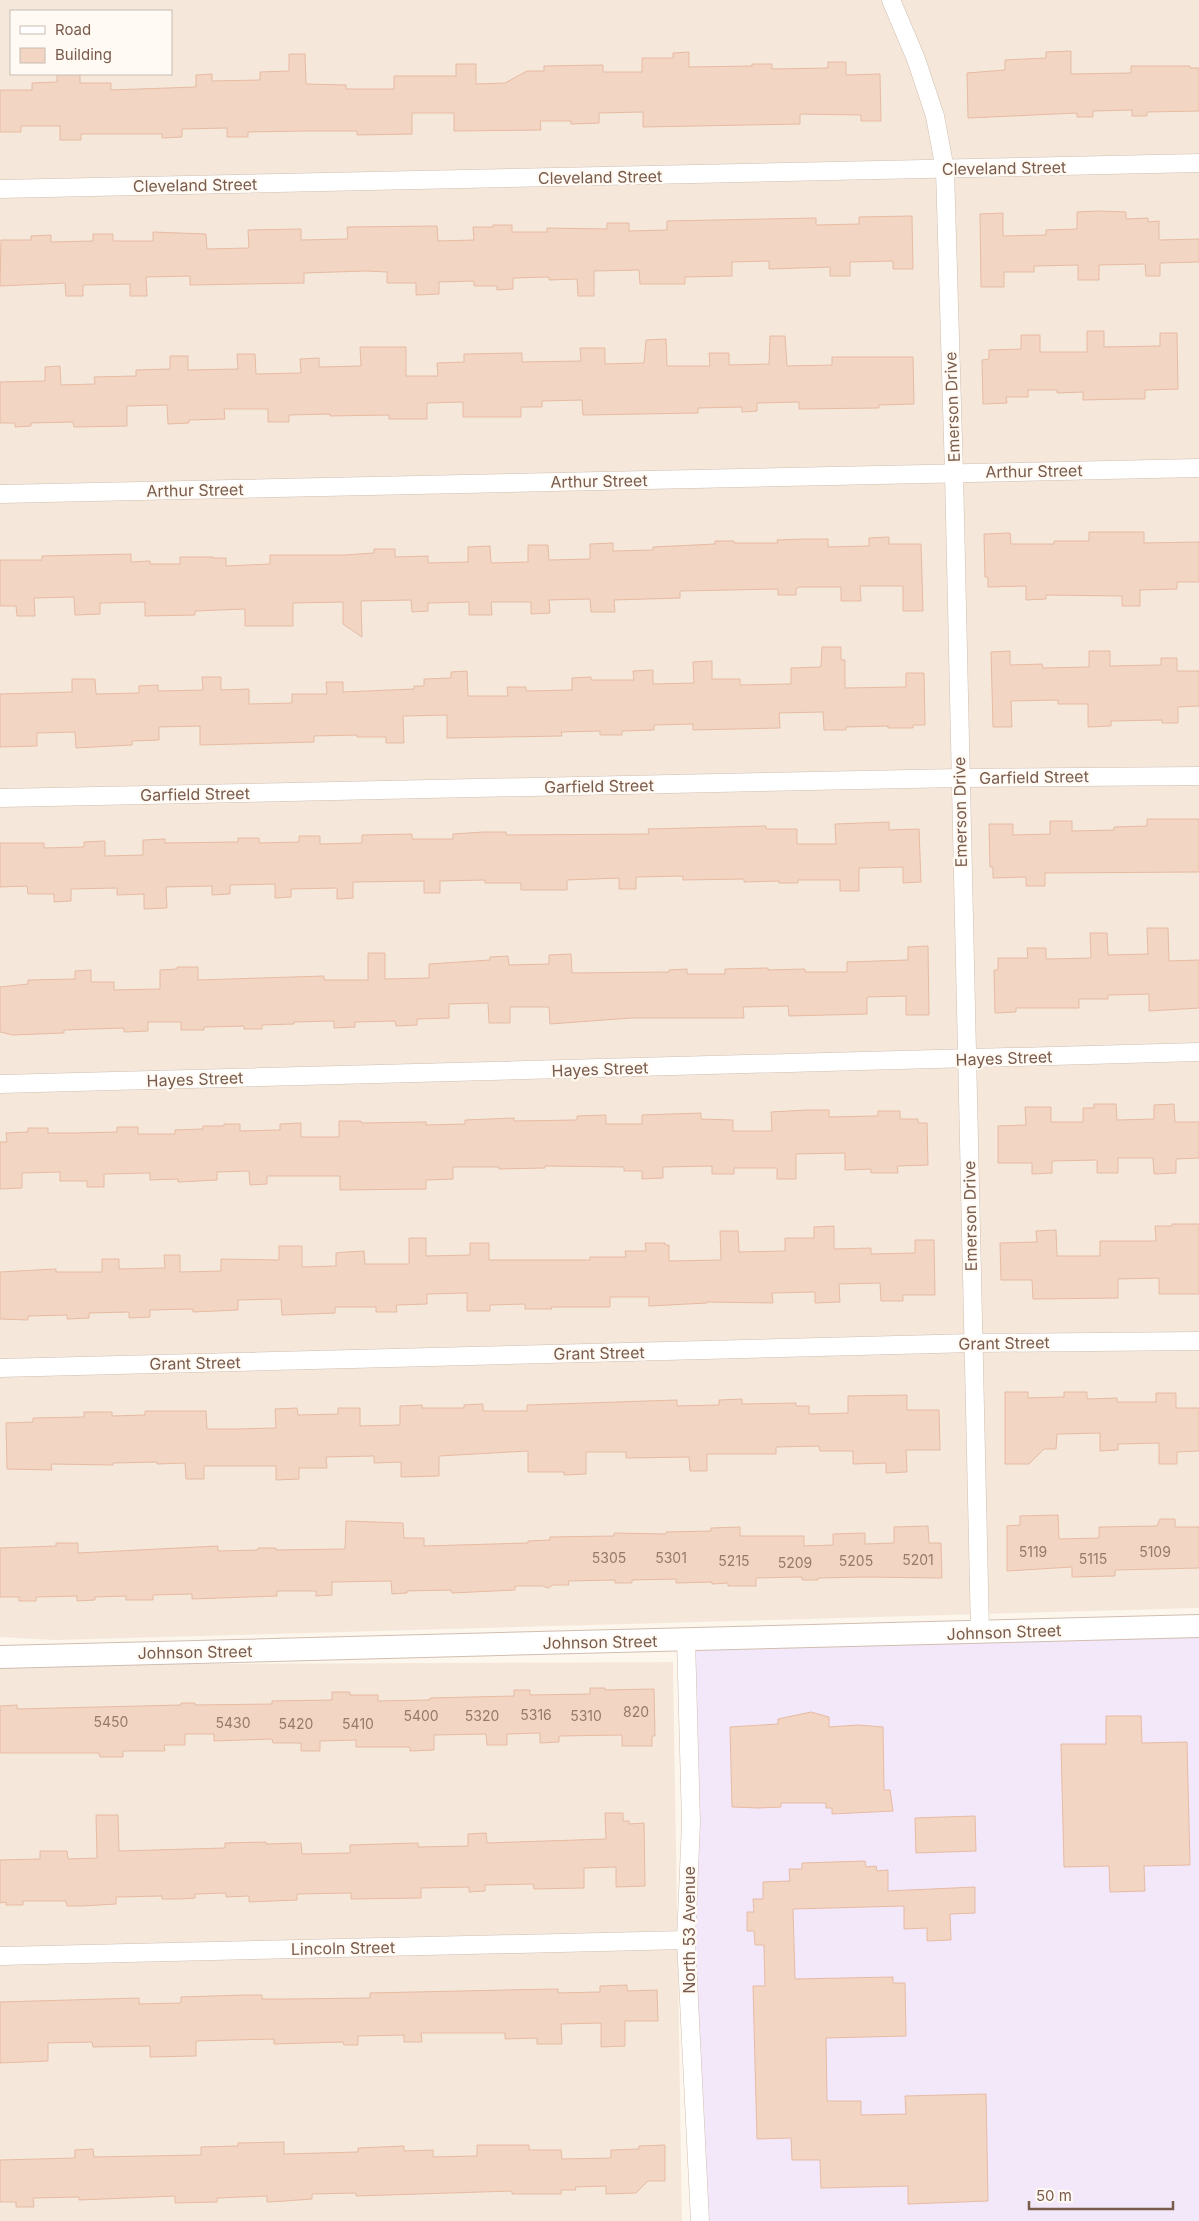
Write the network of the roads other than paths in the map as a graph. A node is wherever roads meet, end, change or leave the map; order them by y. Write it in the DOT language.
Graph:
graph roads {
  1 [pos="891,0"];
  2 [pos="1199,163"];
  3 [pos="945,170"];
  4 [pos="0,189"];
  5 [pos="1199,468"];
  6 [pos="954,473"];
  7 [pos="0,494"];
  8 [pos="1199,776"];
  9 [pos="959,778"];
  10 [pos="0,798"];
  11 [pos="1199,1052"];
  12 [pos="966,1059"];
  13 [pos="0,1084"];
  14 [pos="1199,1341"];
  15 [pos="974,1343"];
  16 [pos="0,1368"];
  17 [pos="1199,1626"];
  18 [pos="980,1632"];
  19 [pos="686,1639"];
  20 [pos="0,1657"];
  21 [pos="686,1940"];
  22 [pos="0,1956"];
  23 [pos="700,2221"];
  1 -- 3 [label="street, Emerson Drive"];
  2 -- 3 [label="street, Cleveland Street"];
  3 -- 4 [label="street, Cleveland Street"];
  3 -- 6 [label="street, Emerson Drive"];
  5 -- 6 [label="street, Arthur Street"];
  6 -- 7 [label="street, Arthur Street"];
  6 -- 9 [label="street, Emerson Drive"];
  8 -- 9 [label="street, Garfield Street"];
  9 -- 10 [label="street, Garfield Street"];
  9 -- 12 [label="street, Emerson Drive"];
  11 -- 12 [label="street, Hayes Street"];
  12 -- 13 [label="street, Hayes Street"];
  12 -- 15 [label="street, Emerson Drive"];
  14 -- 15 [label="street, Grant Street"];
  15 -- 16 [label="street, Grant Street"];
  15 -- 18 [label="street, Emerson Drive"];
  17 -- 18 [label="street, Johnson Street"];
  18 -- 19 [label="street, Johnson Street"];
  19 -- 20 [label="street, Johnson Street"];
  19 -- 21 [label="street, North 53 Avenue"];
  21 -- 22 [label="street, Lincoln Street"];
  21 -- 23 [label="street, North 53 Avenue"];
}
